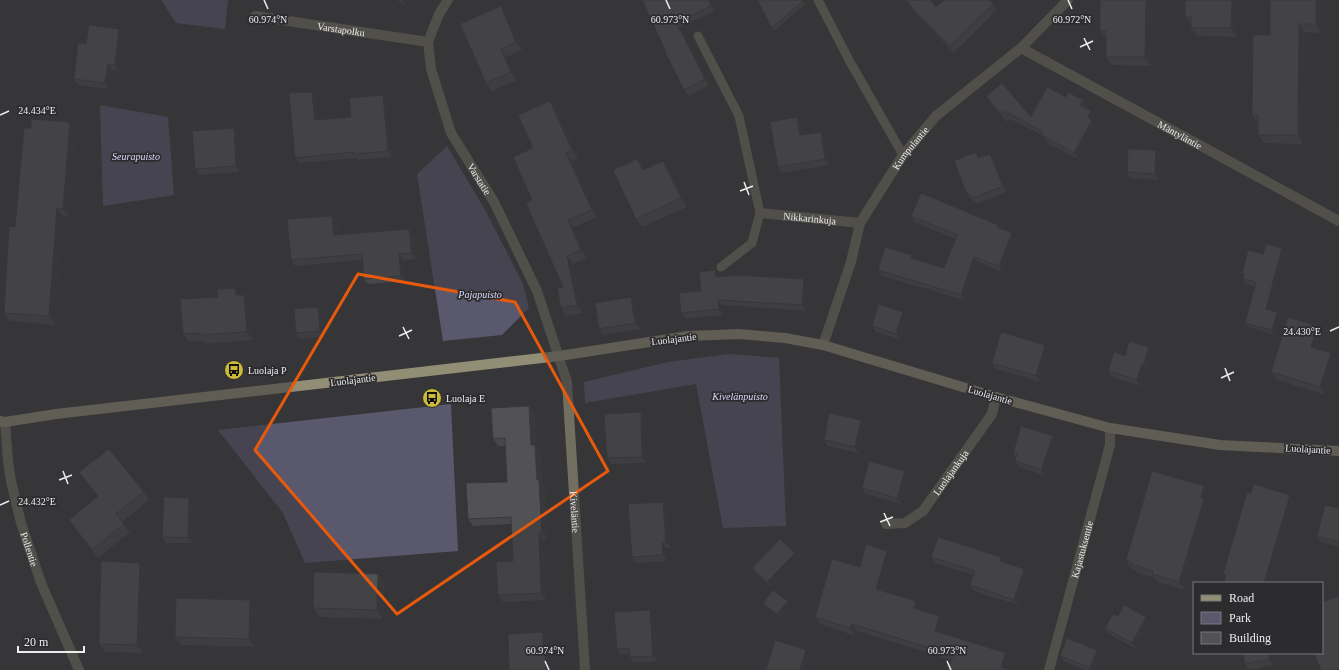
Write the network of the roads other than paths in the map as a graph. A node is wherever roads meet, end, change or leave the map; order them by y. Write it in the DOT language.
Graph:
graph roads {
  1 [pos="448,0"];
  2 [pos="818,0"];
  3 [pos="1068,0"];
  4 [pos="255,16"];
  5 [pos="698,36"];
  6 [pos="428,42"];
  7 [pos="1021,48"];
  8 [pos="903,155"];
  9 [pos="760,213"];
  10 [pos="1339,221"];
  11 [pos="860,223"];
  12 [pos="721,267"];
  13 [pos="823,345"];
  14 [pos="558,356"];
  15 [pos="996,397"];
  16 [pos="3,421"];
  17 [pos="1110,428"];
  18 [pos="1339,451"];
  19 [pos="886,524"];
  20 [pos="79,670"];
  21 [pos="585,670"];
  22 [pos="1049,670"];
  1 -- 6 [label="street, Varstatie"];
  2 -- 8 [label="lane"];
  3 -- 7 [label="street, Kumpulantie"];
  4 -- 6 [label="street, Varstapolku"];
  5 -- 9 [label="lane"];
  6 -- 14 [label="street, Varstatie"];
  7 -- 8 [label="street, Kumpulantie"];
  7 -- 10 [label="street, Mäntyläntie"];
  8 -- 11 [label="street, Kumpulantie"];
  9 -- 11 [label="street, Nikkarinkuja"];
  9 -- 12 [label="lane"];
  11 -- 13 [label="street, Kumpulantie"];
  13 -- 14 [label="main road, Luolajantie"];
  13 -- 15 [label="main road, Luolajantie"];
  14 -- 16 [label="main road, Luolajantie"];
  14 -- 21 [label="street, Kiveläntie"];
  15 -- 17 [label="main road, Luolajantie"];
  15 -- 19 [label="street, Luolajankuja"];
  16 -- 20 [label="street, Pollentie"];
  17 -- 18 [label="main road, Luolajantie"];
  17 -- 22 [label="street, Kajastuksentie"];
}
